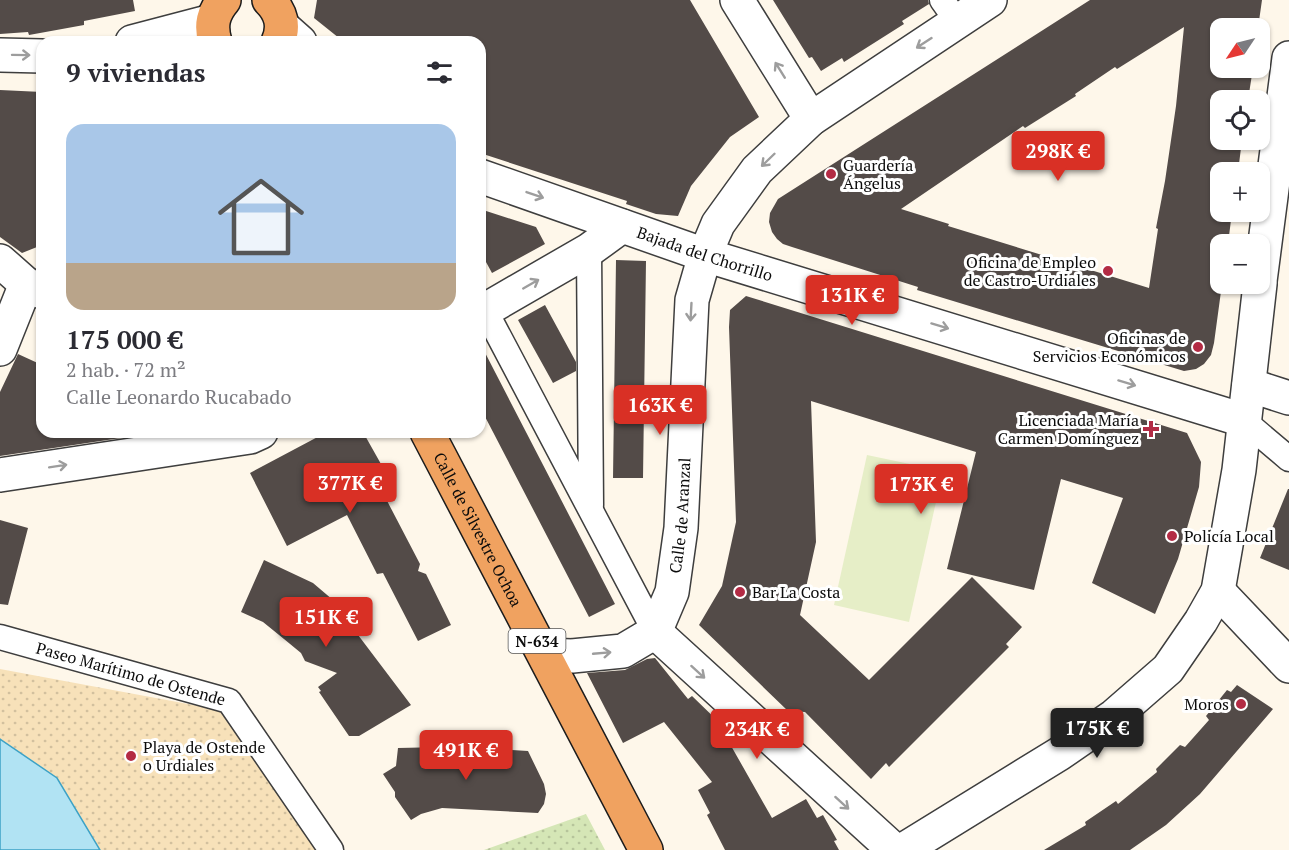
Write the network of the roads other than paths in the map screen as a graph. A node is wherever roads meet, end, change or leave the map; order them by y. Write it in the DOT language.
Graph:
graph roads {
  1 [pos="737,0"];
  2 [pos="990,0"];
  3 [pos="950,11"];
  4 [pos="219,13"];
  5 [pos="157,36"];
  6 [pos="0,55"];
  7 [pos="36,56"];
  8 [pos="1289,58"];
  9 [pos="811,119"];
  10 [pos="486,178"];
  11 [pos="622,226"];
  12 [pos="1266,234"];
  13 [pos="589,250"];
  14 [pos="705,255"];
  15 [pos="0,261"];
  16 [pos="34,288"];
  17 [pos="1259,294"];
  18 [pos="486,309"];
  19 [pos="486,317"];
  20 [pos="0,349"];
  21 [pos="1249,384"];
  22 [pos="1289,398"];
  23 [pos="1243,420"];
  24 [pos="243,438"];
  25 [pos="430,438"];
  26 [pos="1289,459"];
  27 [pos="0,475"];
  28 [pos="591,510"];
  29 [pos="1218,591"];
  30 [pos="655,632"];
  31 [pos="0,637"];
  32 [pos="545,655"];
  33 [pos="1289,666"];
  34 [pos="331,850"];
  35 [pos="646,850"];
  36 [pos="894,850"];
  37 [pos="903,850"];
  9 -- 1 [label="street, one-way"];
  2 -- 3 [label="street, Calle de Aranzal"];
  3 -- 9 [label="street, Calle de Aranzal, one-way"];
  4 -- 5 [label="street"];
  6 -- 7 [label="street, one-way"];
  8 -- 12 [label="street"];
  9 -- 14 [label="street, Calle de Aranzal, one-way"];
  10 -- 11 [label="street, Bajada del Chorrillo, one-way"];
  11 -- 13 [label="street"];
  11 -- 14 [label="street, Bajada del Chorrillo"];
  18 -- 13 [label="street, one-way"];
  13 -- 28 [label="street"];
  14 -- 23 [label="street, Bajada del Chorrillo, one-way"];
  14 -- 30 [label="street, Calle de Aranzal, one-way"];
  15 -- 16 [label="street"];
  16 -- 20 [label="street"];
  17 -- 21 [label="street"];
  19 -- 28 [label="street"];
  21 -- 22 [label="street"];
  21 -- 23 [label="street"];
  23 -- 26 [label="street"];
  23 -- 29 [label="street"];
  27 -- 24 [label="street, one-way"];
  25 -- 32 [label="highway, Calle de Silvestre Ochoa / N-634"];
  28 -- 30 [label="street"];
  29 -- 33 [label="street"];
  29 -- 37 [label="street"];
  32 -- 30 [label="street, one-way"];
  30 -- 36 [label="street, one-way"];
  31 -- 34 [label="street, Paseo Marítimo de Ostende"];
  32 -- 35 [label="highway, Calle de Silvestre Ochoa / N-634"];
}
